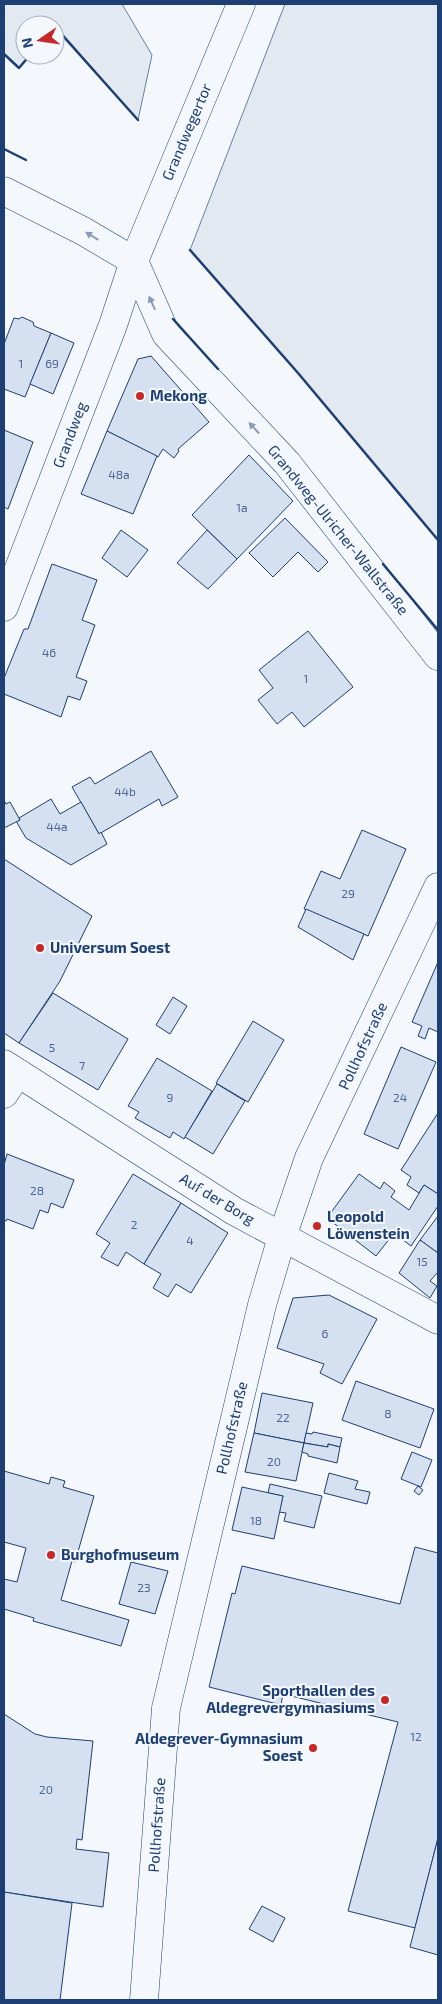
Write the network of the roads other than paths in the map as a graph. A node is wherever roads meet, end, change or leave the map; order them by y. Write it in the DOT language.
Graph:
graph roads {
  1 [pos="241,4"];
  2 [pos="4,191"];
  3 [pos="134,261"];
  4 [pos="4,607"];
  5 [pos="438,656"];
  6 [pos="438,887"];
  7 [pos="9,1077"];
  8 [pos="282,1237"];
  9 [pos="438,1320"];
  10 [pos="144,2000"];
  1 -- 3 [label="street, Grandwegertor"];
  3 -- 2 [label="street, one-way"];
  3 -- 4 [label="street, Grandweg"];
  5 -- 3 [label="street, Grandweg-Ulricher-Wallstraße, one-way"];
  6 -- 8 [label="street, Pollhofstraße"];
  7 -- 8 [label="street, Auf der Borg"];
  8 -- 9 [label="street, Auf der Borg"];
  8 -- 10 [label="street, Pollhofstraße"];
}
